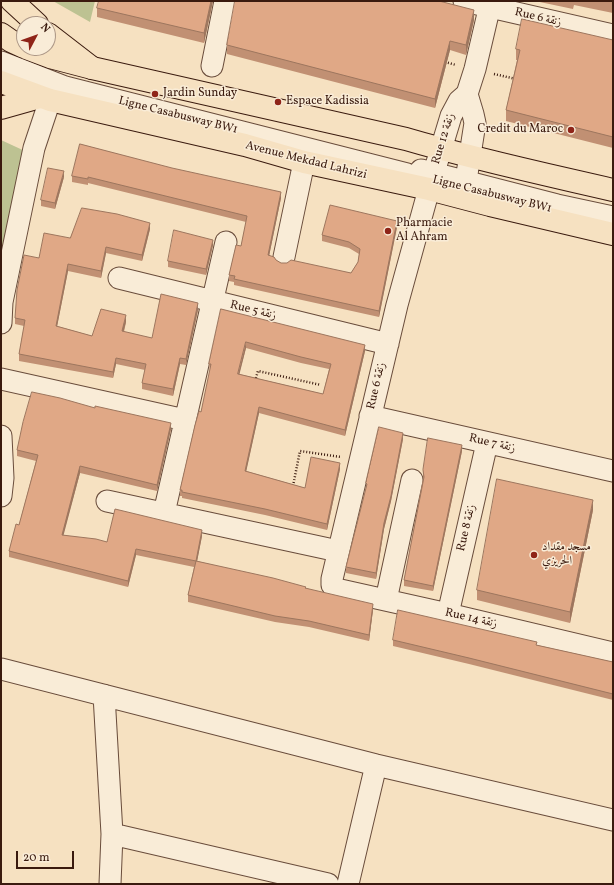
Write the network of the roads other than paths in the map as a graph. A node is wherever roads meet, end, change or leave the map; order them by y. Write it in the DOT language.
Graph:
graph roads {
  1 [pos="12,1"];
  2 [pos="225,1"];
  3 [pos="464,1"];
  4 [pos="490,4"];
  5 [pos="28,16"];
  6 [pos="1,34"];
  7 [pos="613,36"];
  8 [pos="56,40"];
  9 [pos="16,44"];
  10 [pos="1,55"];
  11 [pos="47,56"];
  12 [pos="1,62"];
  13 [pos="212,66"];
  14 [pos="92,68"];
  15 [pos="1,82"];
  16 [pos="467,94"];
  17 [pos="45,98"];
  18 [pos="1,108"];
  19 [pos="441,149"];
  20 [pos="470,157"];
  21 [pos="304,162"];
  22 [pos="431,181"];
  23 [pos="465,190"];
  24 [pos="613,190"];
  25 [pos="613,217"];
  26 [pos="613,225"];
  27 [pos="613,234"];
  28 [pos="226,242"];
  29 [pos="284,257"];
  30 [pos="119,278"];
  31 [pos="213,301"];
  32 [pos="1,323"];
  33 [pos="388,344"];
  34 [pos="1,379"];
  35 [pos="370,416"];
  36 [pos="185,420"];
  37 [pos="1,436"];
  38 [pos="486,443"];
  39 [pos="613,471"];
  40 [pos="412,480"];
  41 [pos="1,496"];
  42 [pos="107,501"];
  43 [pos="164,513"];
  44 [pos="338,551"];
  45 [pos="332,584"];
  46 [pos="386,600"];
  47 [pos="448,614"];
  48 [pos="613,653"];
  49 [pos="1,669"];
  50 [pos="104,695"];
  51 [pos="376,765"];
  52 [pos="613,820"];
  53 [pos="112,834"];
  54 [pos="110,884"];
  55 [pos="328,884"];
  56 [pos="348,884"];
  1 -- 5 [label="main road"];
  2 -- 13 [label="street"];
  3 -- 4 [label="street, Rue 6 زنقة"];
  4 -- 7 [label="street, Rue 6 زنقة"];
  4 -- 16 [label="street, Rue 12 زنقة"];
  6 -- 9 [label="main road"];
  8 -- 14 [label="main road"];
  10 -- 22 [label="street, Ligne Casabusway BW1"];
  11 -- 14 [label="main road"];
  12 -- 22 [label="street, Ligne Casabusway BW1"];
  14 -- 19 [label="main road"];
  15 -- 17 [label="main road, Avenue Mekdad Lahrizi"];
  16 -- 19 [label="street, Rue 12 زنقة"];
  16 -- 20 [label="street, Rue 12 زنقة"];
  17 -- 18 [label="main road"];
  17 -- 21 [label="main road, Avenue Mekdad Lahrizi"];
  17 -- 32 [label="street"];
  19 -- 20 [label="main road"];
  19 -- 22 [label="street, Rue 12 زنقة"];
  20 -- 23 [label="street, Rue 12 زنقة"];
  20 -- 24 [label="main road"];
  21 -- 22 [label="main road, Avenue Mekdad Lahrizi"];
  21 -- 29 [label="street"];
  22 -- 23 [label="main road, Avenue Mekdad Lahrizi"];
  22 -- 33 [label="street, Rue 6 زنقة"];
  23 -- 25 [label="street, Ligne Casabusway BW1"];
  23 -- 26 [label="street, Ligne Casabusway BW1"];
  23 -- 27 [label="main road, Avenue Mekdad Lahrizi"];
  28 -- 31 [label="street"];
  30 -- 31 [label="street, Rue 5 زنقة"];
  31 -- 33 [label="street, Rue 5 زنقة"];
  31 -- 36 [label="street"];
  33 -- 35 [label="street, Rue 6 زنقة"];
  34 -- 36 [label="street"];
  35 -- 38 [label="street, Rue 7 زنقة"];
  35 -- 44 [label="street, Rue 6 زنقة"];
  36 -- 43 [label="street"];
  37 -- 41 [label="street"];
  38 -- 39 [label="street, Rue 7 زنقة"];
  38 -- 47 [label="street, Rue 8 زنقة"];
  40 -- 46 [label="street"];
  42 -- 43 [label="street"];
  43 -- 44 [label="street"];
  44 -- 45 [label="street, Rue 6 زنقة"];
  45 -- 46 [label="street, Rue 14 زنقة"];
  46 -- 47 [label="street, Rue 14 زنقة"];
  47 -- 48 [label="street, Rue 14 زنقة"];
  49 -- 50 [label="street"];
  50 -- 51 [label="street"];
  50 -- 53 [label="street"];
  51 -- 52 [label="street"];
  51 -- 56 [label="street"];
  53 -- 54 [label="street"];
  53 -- 55 [label="street"];
}
